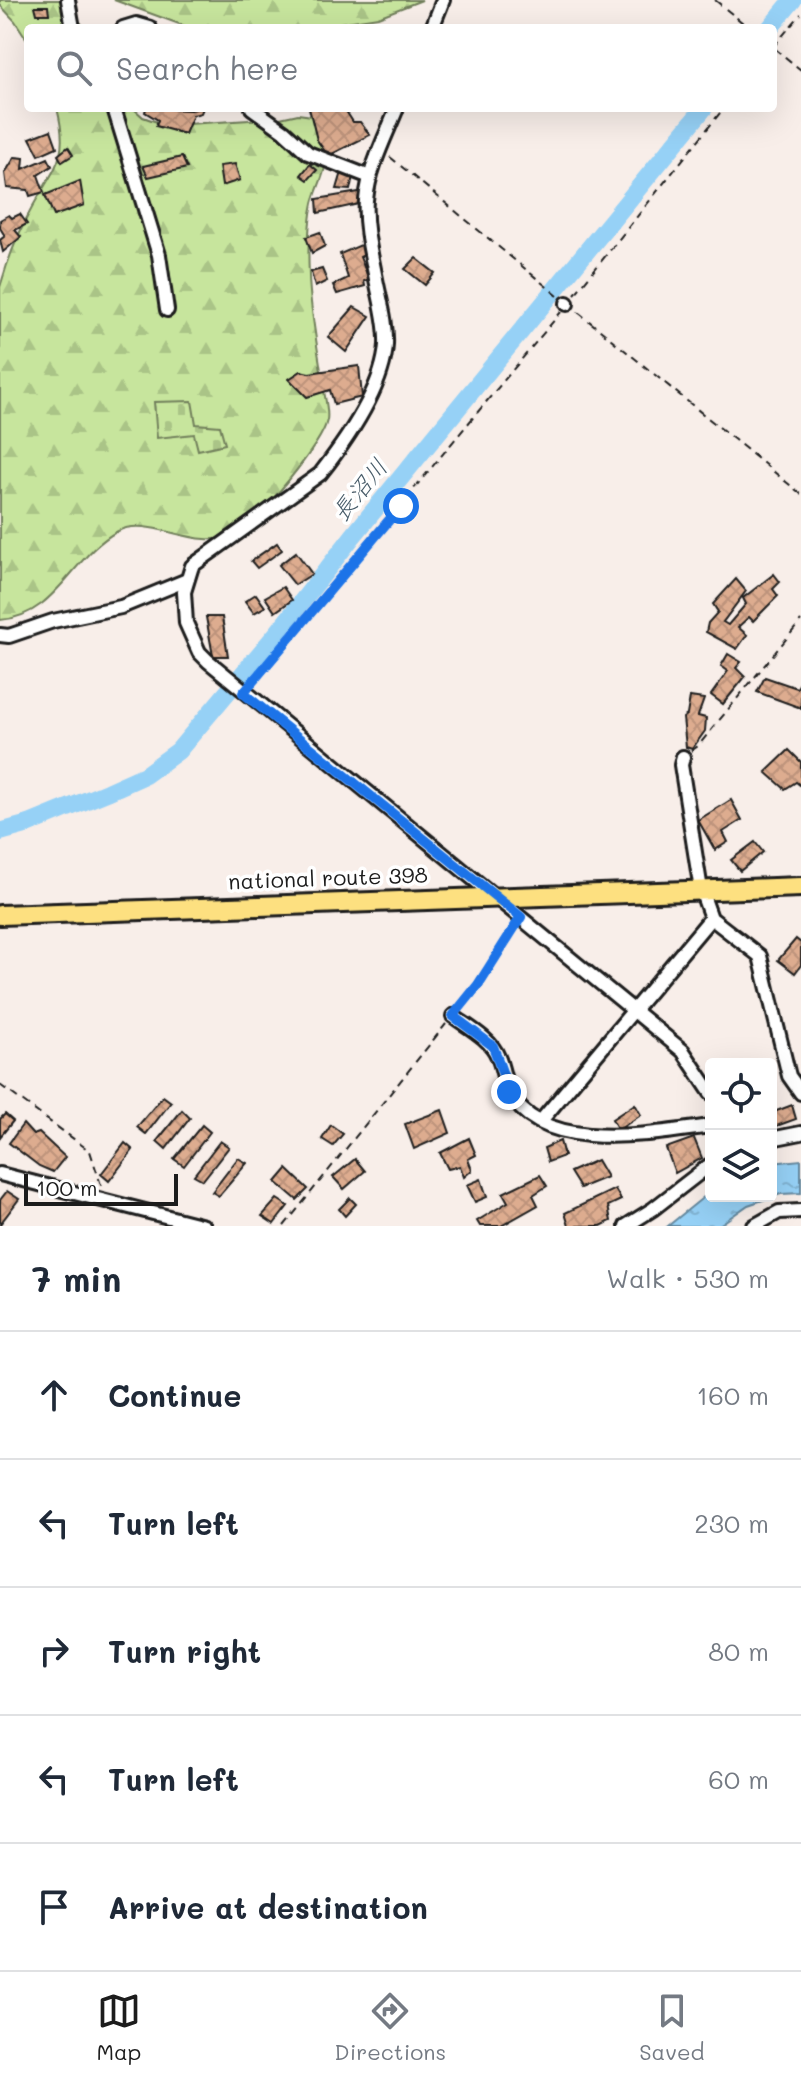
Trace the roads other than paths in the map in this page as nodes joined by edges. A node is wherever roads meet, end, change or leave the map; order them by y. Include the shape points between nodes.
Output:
1 (68, 0) edge
2 (443, 0) edge
3 (72, 24) edge
4 (434, 24) edge
5 (115, 112) edge
6 (258, 112) edge
7 (395, 112) edge
8 (370, 177) junction
9 (167, 310) dead end
10 (187, 580) junction
11 (0, 635) edge
12 (683, 757) road end
13 (801, 887) edge
14 (701, 890) junction
15 (495, 896) junction
16 (0, 915) edge
17 (711, 918) junction
18 (634, 1011) junction
19 (453, 1016) road end
20 (705, 1084) edge
21 (801, 1093) edge
22 (540, 1122) junction
23 (705, 1127) edge
24 (801, 1133) edge
25 (777, 1138) edge
26 (705, 1169) edge
27 (0, 1174) edge
28 (801, 1211) edge
29 (779, 1212) junction
30 (204, 1226) edge
31 (626, 1226) edge
32 (754, 1226) edge
33 (783, 1226) edge

1 - 3 street
2 - 4 street
5 - 9 street via 159,255
6 - 8 street via 308,153
7 - 8 street
8 - 10 street via 366,219 386,344 376,385 320,474 203,557
10 - 11 street via 121,607
10 - 15 street via 184,607 199,652
12 - 14 street
13 - 14 highway, national route 398
14 - 15 highway, national route 398
14 - 17 street
15 - 16 highway, national route 398
15 - 18 street
17 - 18 street
17 - 21 street via 760,956 789,1076
18 - 20 street via 683,1051
18 - 22 street
19 - 22 street via 493,1046 509,1092
22 - 23 street via 582,1134
24 - 25 street
26 - 31 street
27 - 30 street
28 - 29 street
29 - 32 street
29 - 33 street

